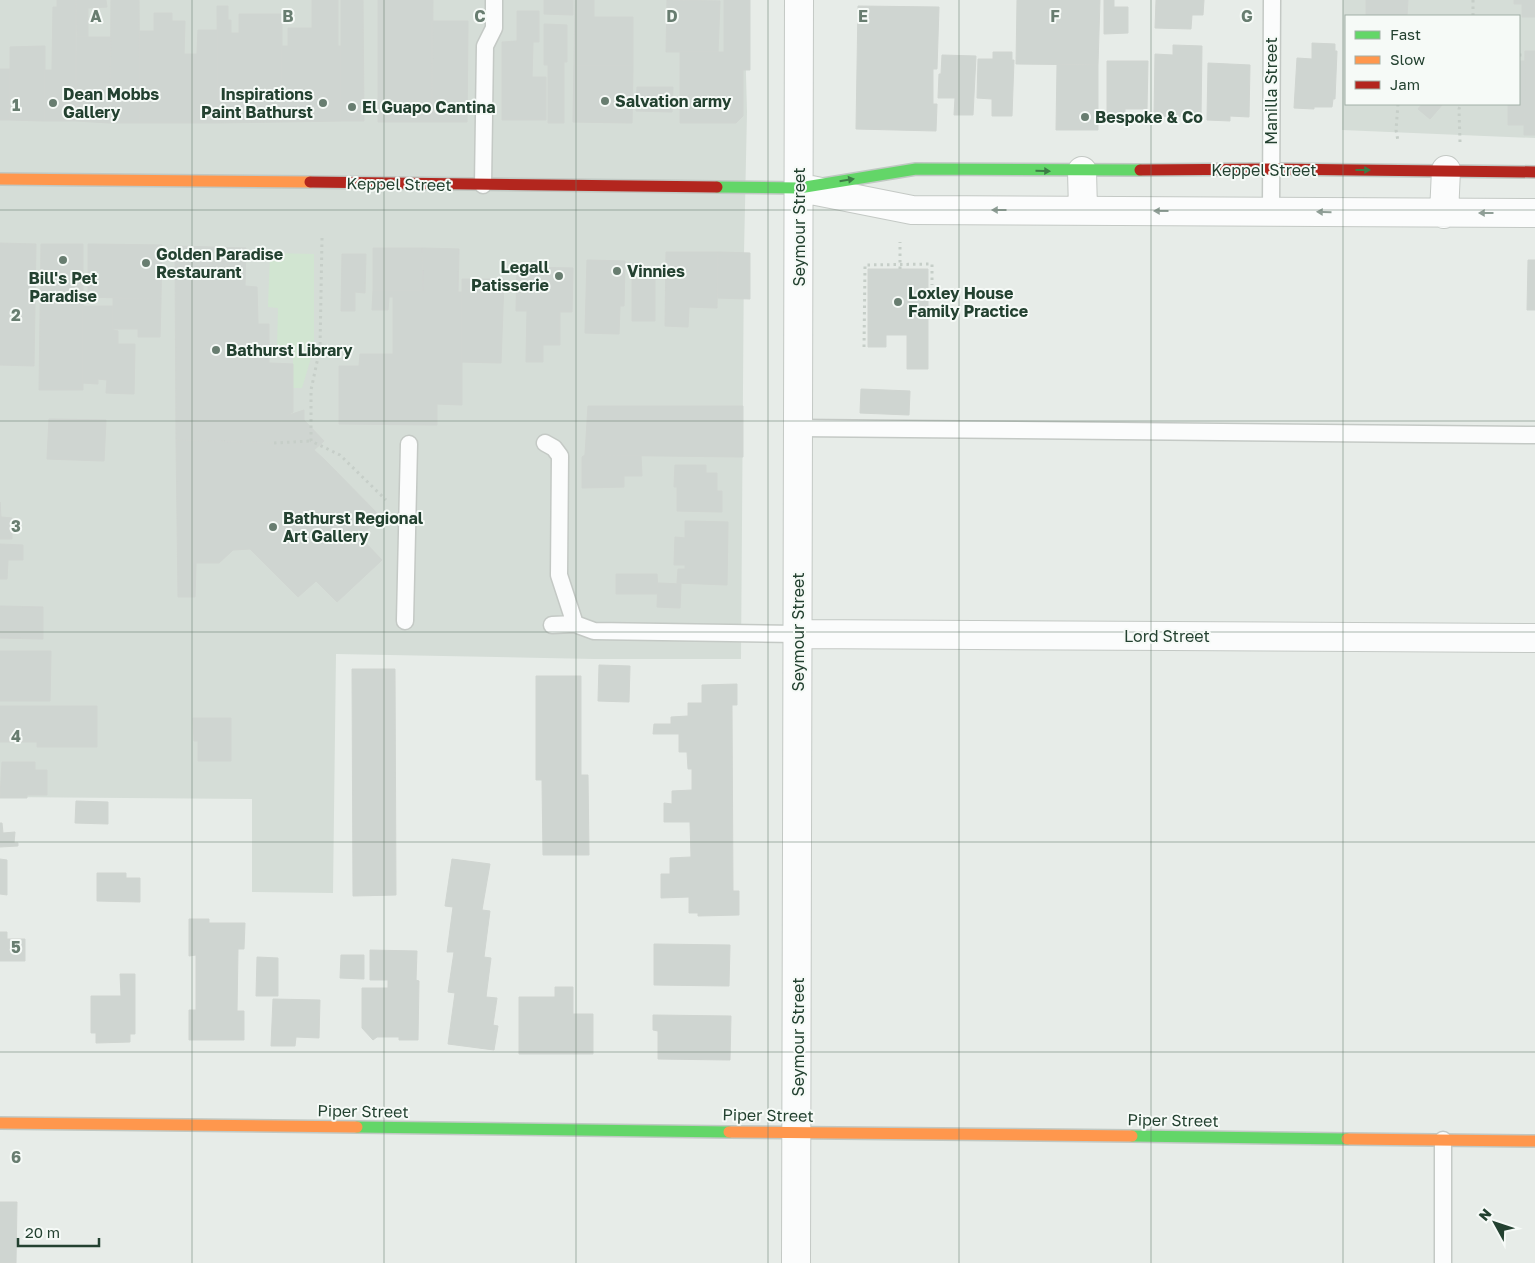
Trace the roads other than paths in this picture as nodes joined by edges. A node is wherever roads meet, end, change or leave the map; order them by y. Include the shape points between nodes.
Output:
1 (494, 0) edge
2 (799, 0) edge
3 (1272, 0) edge
4 (1272, 169) junction
5 (1446, 170) junction
6 (1082, 171) junction
7 (1535, 172) edge
8 (0, 179) edge
9 (483, 185) junction
10 (799, 188) junction
11 (1083, 210) junction
12 (1270, 211) junction
13 (1535, 213) edge
14 (1444, 214) junction
15 (799, 428) junction
16 (1535, 435) edge
17 (546, 442) dead end
18 (409, 444) dead end
19 (405, 621) dead end
20 (575, 624) junction
21 (552, 625) dead end
22 (798, 634) junction
23 (1535, 638) edge
24 (0, 1123) edge
25 (797, 1132) junction
26 (1443, 1140) junction
27 (1535, 1141) edge
28 (796, 1263) edge
29 (1443, 1263) edge

1 - 9 lane via 494,28 486,46
2 - 10 street, Seymour Street
3 - 4 lane, Manilla Street
4 -> 5 street, Keppel Street
4 - 6 street, Keppel Street
4 - 12 lane, Manilla Street
5 - 7 street, Keppel Street
5 - 14 street
10 -> 6 street, Keppel Street via 916,169
6 - 11 street
8 - 9 street, Keppel Street
9 - 10 street, Keppel Street
11 -> 10 street, Keppel Street via 912,210
10 - 15 street, Seymour Street
12 -> 11 street, Keppel Street
14 -> 12 street, Keppel Street
13 -> 14 street, Keppel Street
15 - 16 lane
15 - 22 street, Seymour Street
17 - 20 lane via 560,456 558,575
18 - 19 lane
20 - 21 lane
20 - 22 lane via 594,631
22 - 23 street, Lord Street
22 - 25 street, Seymour Street
24 - 25 street, Piper Street
25 - 26 street, Piper Street
25 - 28 street, Seymour Street
26 - 27 street, Piper Street
26 - 29 lane

